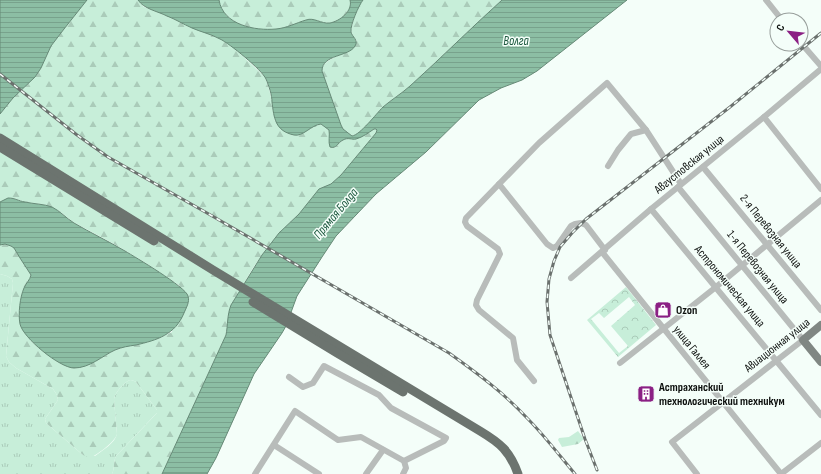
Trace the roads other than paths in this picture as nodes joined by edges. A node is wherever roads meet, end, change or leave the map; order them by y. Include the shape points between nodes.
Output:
1 (766, 0) edge
2 (776, 12) edge
3 (808, 52) edge
4 (821, 68) edge
5 (764, 117) junction
6 (646, 130) junction
7 (1, 142) edge
8 (608, 166) dead end
9 (703, 166) junction
10 (499, 184) junction
11 (679, 186) junction
12 (821, 189) edge
13 (821, 200) edge
14 (651, 209) junction
15 (767, 244) junction
16 (603, 251) junction
17 (742, 266) junction
18 (572, 278) dead end
19 (716, 287) junction
20 (821, 310) edge
21 (821, 325) edge
22 (663, 328) junction
23 (803, 340) junction
24 (339, 350) junction
25 (777, 360) junction
26 (821, 362) edge
27 (620, 363) dead end
28 (289, 377) dead end
29 (534, 380) dead end
30 (722, 402) junction
31 (821, 415) edge
32 (821, 444) edge
33 (274, 445) junction
34 (383, 450) junction
35 (404, 461) junction
36 (255, 474) edge
37 (319, 474) edge
38 (366, 474) edge
39 (403, 474) edge
40 (512, 474) edge
41 (518, 474) edge
42 (698, 474) edge
43 (781, 474) edge

1 - 2 street
3 - 4 street
4 - 5 street, Августовская улица
5 - 9 street, Августовская улица
5 - 12 street
6 - 8 street via 631,134
6 - 10 street, 1-я Перевозная улица via 607,83
6 - 11 street, 1-я Перевозная улица
7 - 24 highway
9 - 11 street, Августовская улица
9 - 15 street, 2-я Перевозная улица
10 - 16 street, улица Галлея via 547,244 553,248 571,226 581,223 586,225
10 - 29 street via 465,222 498,249 500,254 476,305 513,338 517,360
11 - 14 street, Августовская улица
11 - 17 street, 1-я Перевозная улица
13 - 15 street
14 - 16 street, Августовская улица
14 - 19 street, Астрономическая улица
15 - 17 street
15 - 20 street, 2-я Перевозная улица
16 - 18 street, Августовская улица
16 - 22 street, улица Галлея
17 - 19 street
17 - 23 street, 1-я Перевозная улица
19 - 22 street
19 - 25 street, Астрономическая улица
21 - 23 main road, Авиационная улица
22 - 27 street
22 - 30 street, улица Галлея
23 - 25 street, Авиационная улица
23 - 26 main road, 1-я Перевозная улица
24 - 40 highway via 491,444 501,454
24 - 41 highway via 480,430 506,450
25 - 30 street, Авиационная улица
25 - 31 street, Астрономическая улица
28 - 35 street via 303,387 313,383 324,366 379,394 391,408 446,438
30 - 42 street, Авиационная улица via 672,442
30 - 43 street, улица Галлея
32 - 43 street
33 - 34 street via 295,411 338,440 361,437
33 - 36 street
33 - 37 street
34 - 35 street
34 - 38 street
35 - 39 street via 406,468

